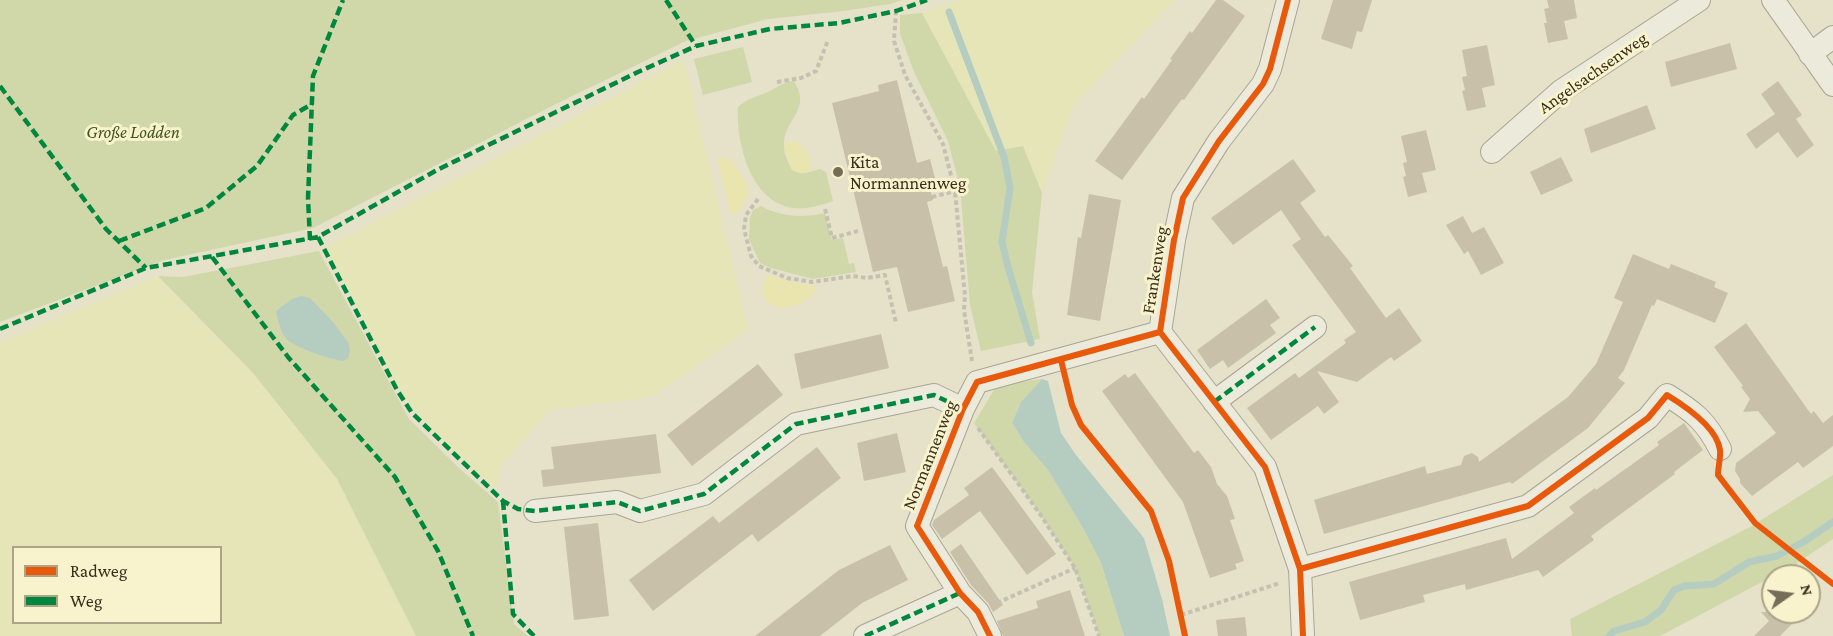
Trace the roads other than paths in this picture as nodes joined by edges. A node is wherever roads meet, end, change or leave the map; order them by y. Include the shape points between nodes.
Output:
1 (1288, 0) edge
2 (1699, 0) edge
3 (1773, 0) edge
4 (1833, 37) edge
5 (1810, 54) junction
6 (1833, 85) edge
7 (1492, 152) dead end
8 (1315, 327) dead end
9 (1160, 332) junction
10 (1214, 402) junction
11 (963, 409) junction
12 (1720, 449) dead end
13 (535, 511) dead end
14 (1300, 569) junction
15 (960, 592) junction
16 (865, 636) edge
17 (990, 636) edge
18 (1303, 636) edge

1 - 9 street, Frankenweg via 1263,84 1183,198
2 - 7 street, Angelsachsenweg via 1561,91
3 - 5 street
4 - 5 street
5 - 6 street
8 - 10 street
9 - 10 street, Frankenweg
9 - 11 street, Normannenweg via 976,382
10 - 14 street, Frankenweg via 1265,466
11 - 13 street, Normannenweg via 934,395 796,424 704,494 640,511 618,502
11 - 15 street, Normannenweg via 917,526
12 - 14 street via 1693,411 1667,395 1648,418 1528,506
14 - 18 street, Frankenweg
15 - 16 street
15 - 17 street, Normannenweg via 978,612

